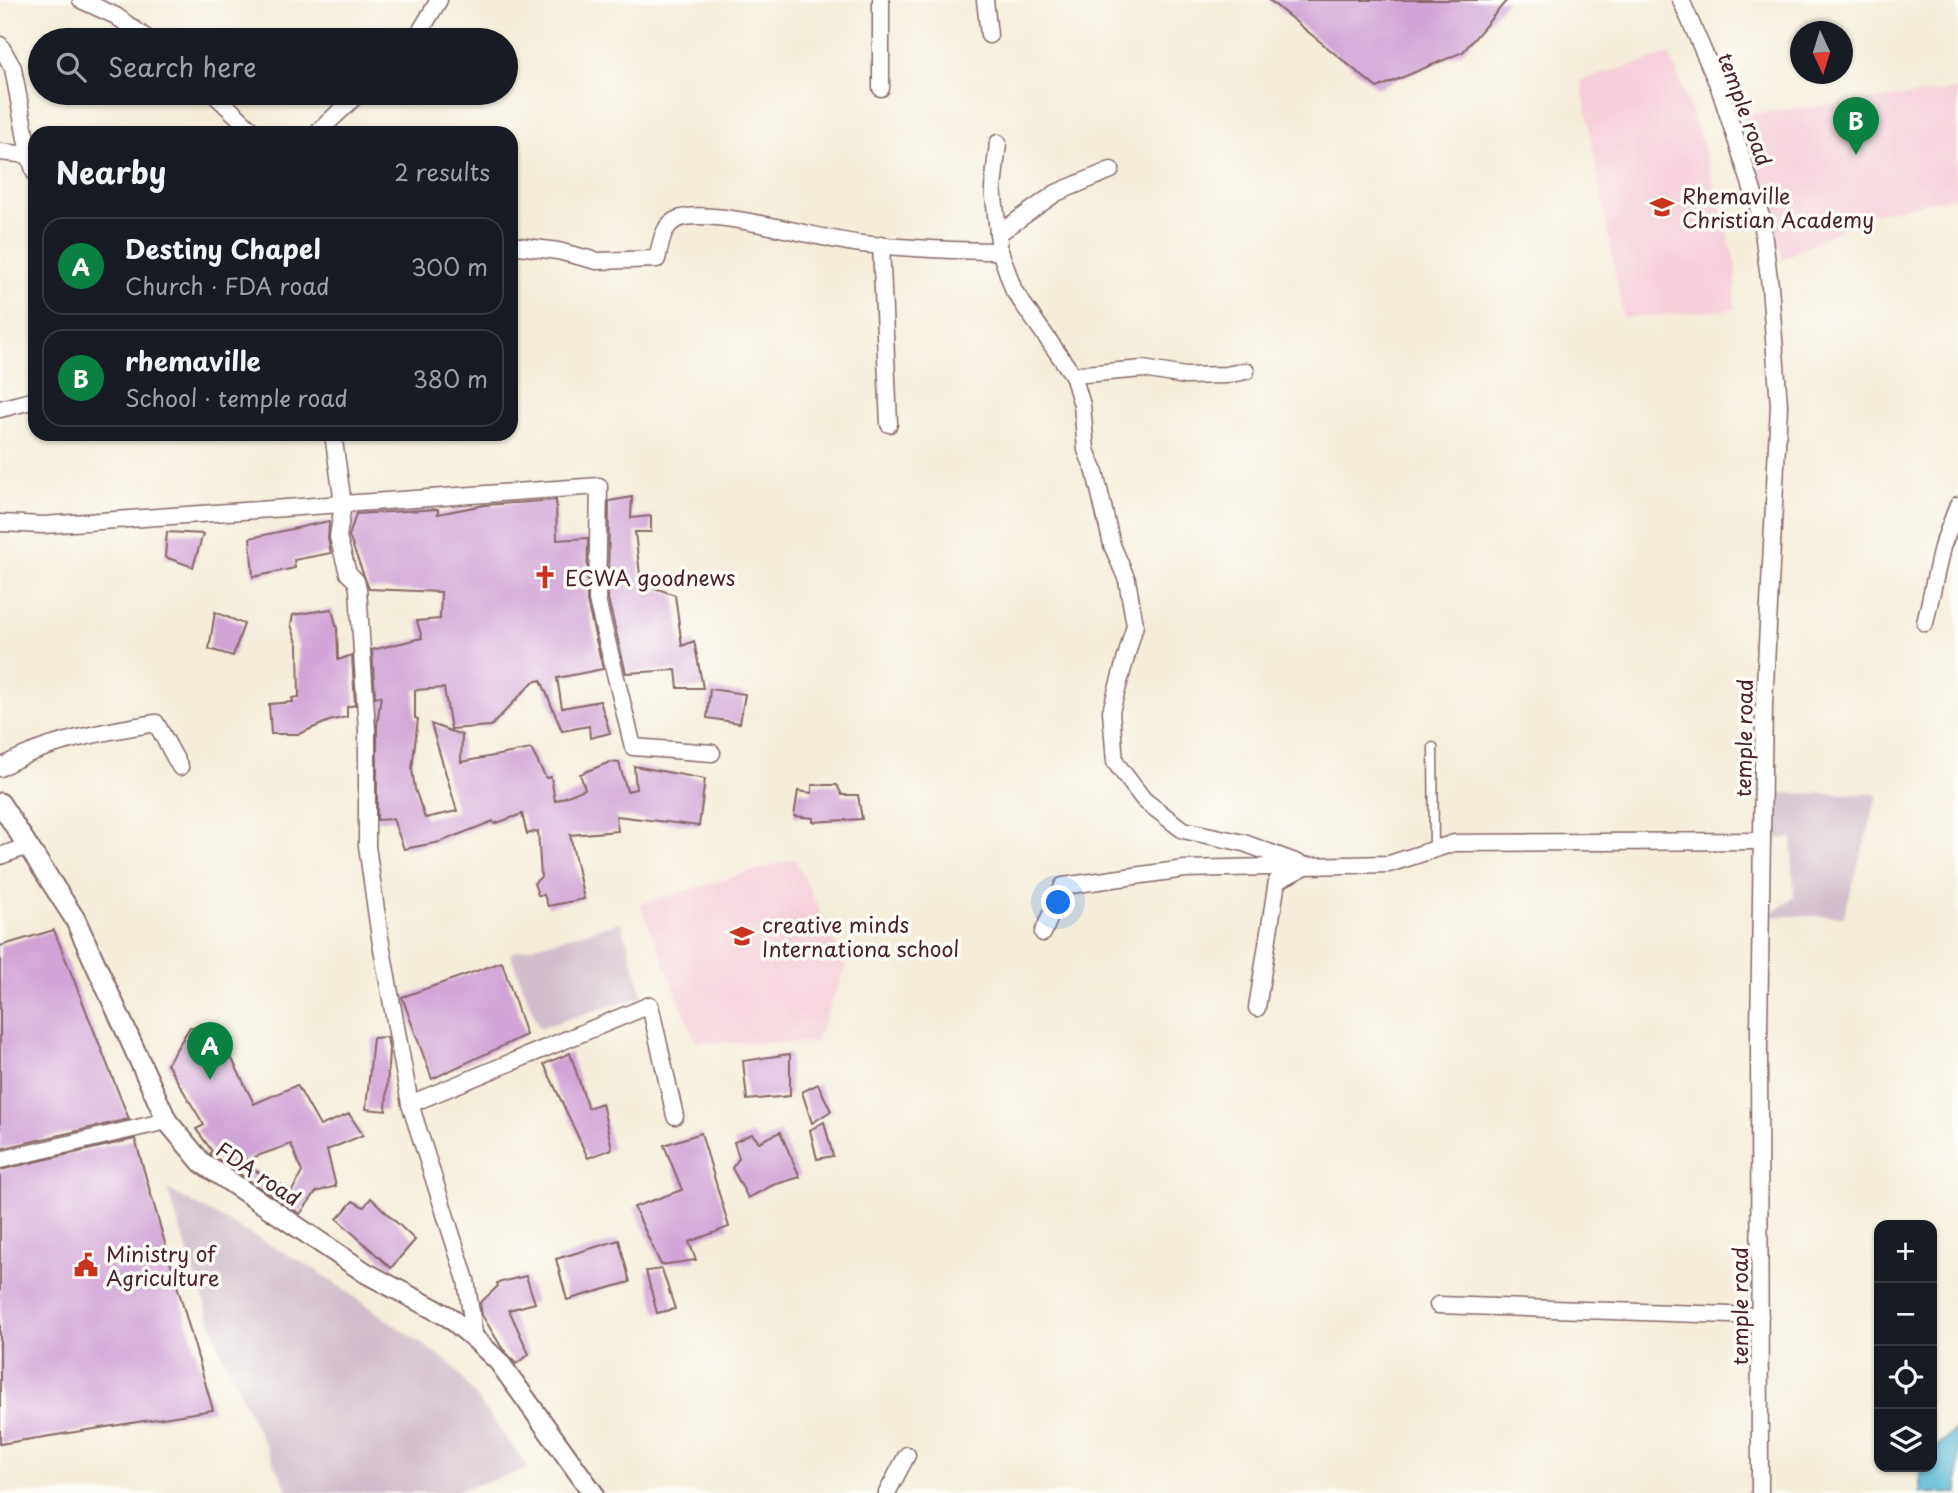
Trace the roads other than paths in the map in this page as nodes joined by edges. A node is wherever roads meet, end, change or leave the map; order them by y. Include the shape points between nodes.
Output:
1 (439, 0) edge
2 (881, 0) edge
3 (985, 0) edge
4 (1681, 0) edge
5 (85, 1) edge
6 (132, 28) edge
7 (422, 28) edge
8 (989, 35) dead end
9 (0, 45) edge
10 (881, 88) dead end
11 (226, 105) edge
12 (346, 105) edge
13 (248, 126) edge
14 (324, 126) edge
15 (998, 143) dead end
16 (28, 150) edge
17 (0, 152) edge
18 (28, 155) edge
19 (1111, 170) dead end
20 (999, 242) junction
21 (881, 245) junction
22 (518, 246) edge
23 (1246, 371) dead end
24 (1073, 375) junction
25 (28, 402) edge
26 (0, 409) edge
27 (889, 424) dead end
28 (334, 441) edge
29 (343, 504) junction
30 (1958, 505) edge
31 (0, 523) edge
32 (1925, 623) dead end
33 (1433, 747) dead end
34 (712, 753) dead end
35 (180, 767) dead end
36 (0, 768) edge
37 (0, 803) edge
38 (1762, 841) junction
39 (28, 846) junction
40 (1434, 850) junction
41 (0, 856) edge
42 (1306, 866) junction
43 (1042, 933) dead end
44 (1257, 1008) dead end
45 (410, 1104) junction
46 (674, 1116) dead end
47 (166, 1121) junction
48 (0, 1160) edge
49 (1438, 1305) dead end
50 (1760, 1316) junction
51 (475, 1339) junction
52 (907, 1455) dead end
53 (593, 1493) edge
54 (887, 1493) edge
55 (1760, 1493) edge

1 - 7 street
2 - 10 street
3 - 8 street
4 - 38 street, temple road via 1719,88 1761,216 1770,286 1779,405
5 - 6 street
9 - 16 street via 13,68
11 - 13 street
12 - 14 street
15 - 20 street via 993,188
17 - 18 street
19 - 20 street via 1056,193
20 - 21 street
20 - 24 street via 1014,291
21 - 22 street via 690,215 675,219 664,230 657,259 597,261
21 - 27 street
23 - 24 street via 1185,376 1143,369
24 - 42 street via 1082,405 1086,450 1112,545 1127,580 1135,625 1111,711 1115,762 1144,800 1182,830 1244,843
25 - 26 street
28 - 29 street
29 - 31 street via 44,525
29 - 34 street via 598,486 597,600 633,747
29 - 45 street via 338,537 348,573 358,589 368,730 366,846
30 - 32 street via 1942,547
33 - 40 lane
35 - 36 street via 156,723 92,734
37 - 39 street, FDA road
38 - 40 street via 1454,843
38 - 50 street, temple road
39 - 41 street
39 - 47 street, FDA road via 75,919
40 - 42 street via 1390,864
42 - 43 street via 1185,869 1063,886
42 - 44 street via 1277,881
45 - 46 street via 650,1004
45 - 51 street via 466,1280
47 - 48 street
47 - 51 street, FDA road via 202,1163 366,1273 449,1317
49 - 50 street
50 - 55 street, temple road
51 - 53 street, FDA road via 499,1362
52 - 54 street

